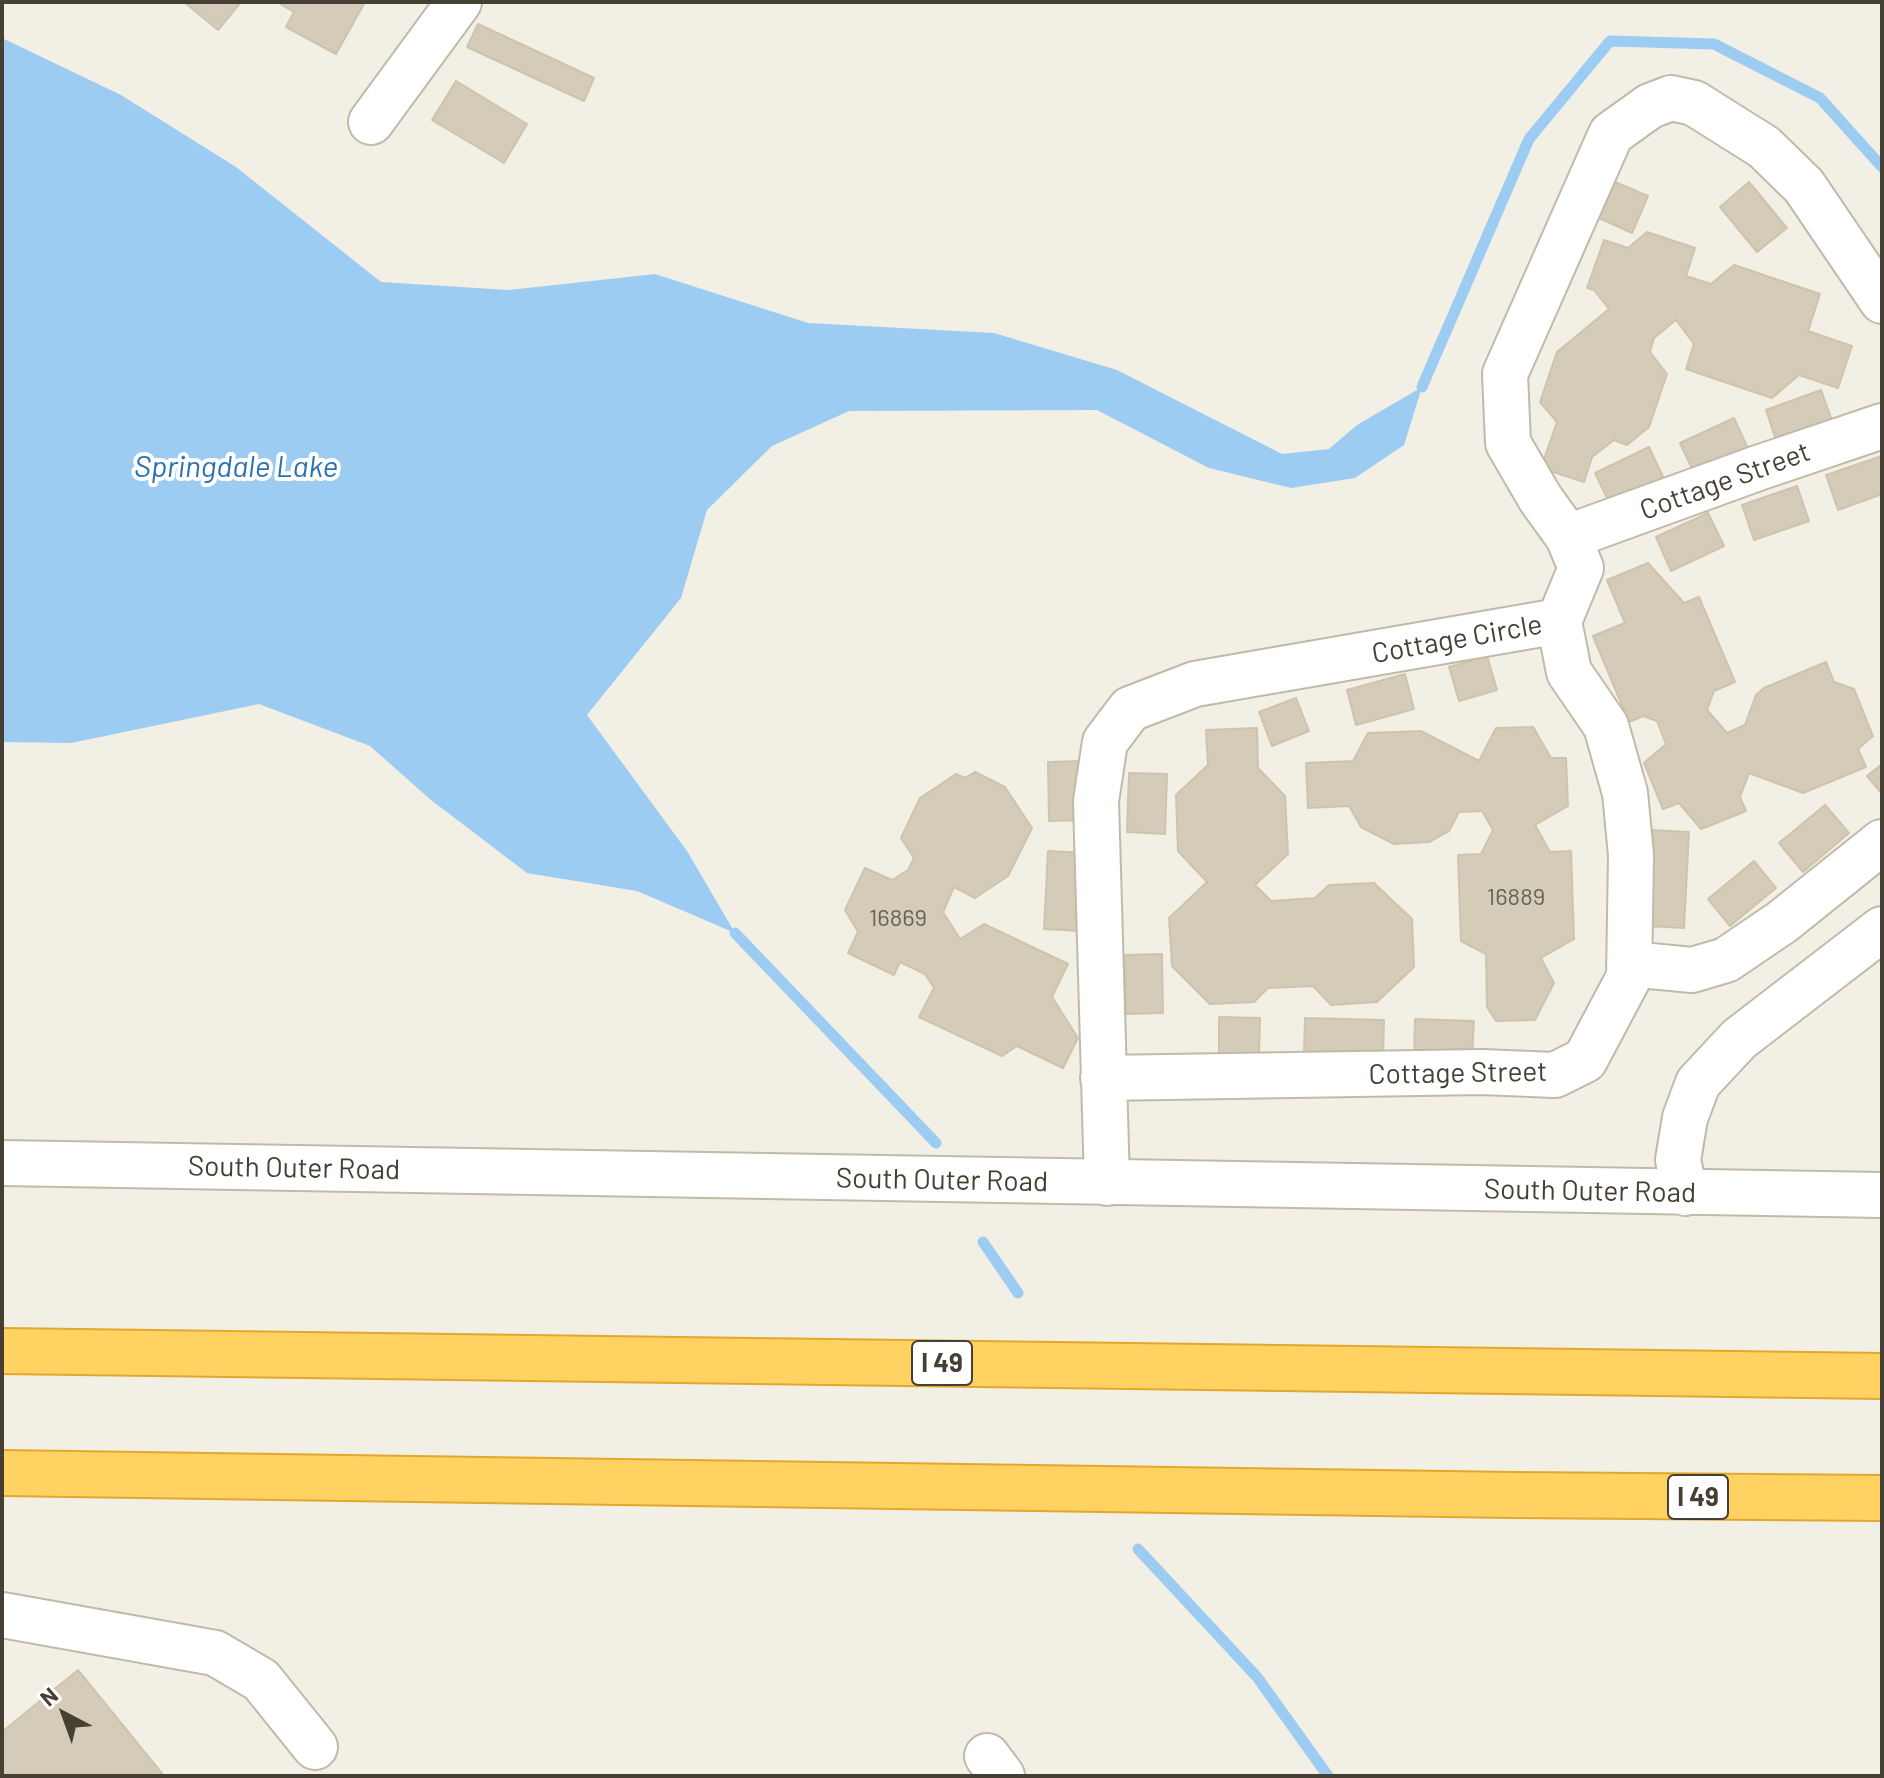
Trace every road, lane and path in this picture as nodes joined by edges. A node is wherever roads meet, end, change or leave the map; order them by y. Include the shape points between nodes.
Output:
1 (459, 2) edge
2 (371, 122) dead end
3 (1882, 301) edge
4 (1882, 426) edge
5 (1568, 537) junction
6 (1559, 621) junction
7 (1882, 842) edge
8 (1882, 929) edge
9 (1630, 964) junction
10 (1103, 1078) junction
11 (2, 1163) edge
12 (1107, 1183) junction
13 (1685, 1193) junction
14 (1882, 1195) edge
15 (2, 1351) edge
16 (1882, 1376) edge
17 (2, 1473) edge
18 (1514, 1495) junction
19 (1882, 1498) edge
20 (1882, 1512) edge
21 (2, 1615) edge
22 (315, 1747) dead end

1 - 2 street
3 - 5 street, Cottage Circle via 1804,186 1764,147 1694,103 1671,98 1611,134 1505,374 1508,443
4 - 5 street, Cottage Street
5 - 6 street, Cottage Circle via 1581,568
6 - 9 street, Cottage Street via 1569,672 1606,726 1625,793 1631,855
6 - 10 street, Cottage Circle via 1195,684 1130,709 1105,742 1096,801
7 - 9 street via 1726,960 1692,970
8 - 13 street via 1739,1039 1698,1083 1678,1160
9 - 10 street, Cottage Street via 1629,977 1585,1060 1555,1075
10 - 12 street, Cottage Circle
11 - 12 street, South Outer Road
12 - 13 street, South Outer Road
13 - 14 street, South Outer Road
15 - 16 highway, I 49
17 - 18 highway, I 49
18 - 19 highway, I 49
18 - 20 highway
21 - 22 street via 215,1653 261,1680

